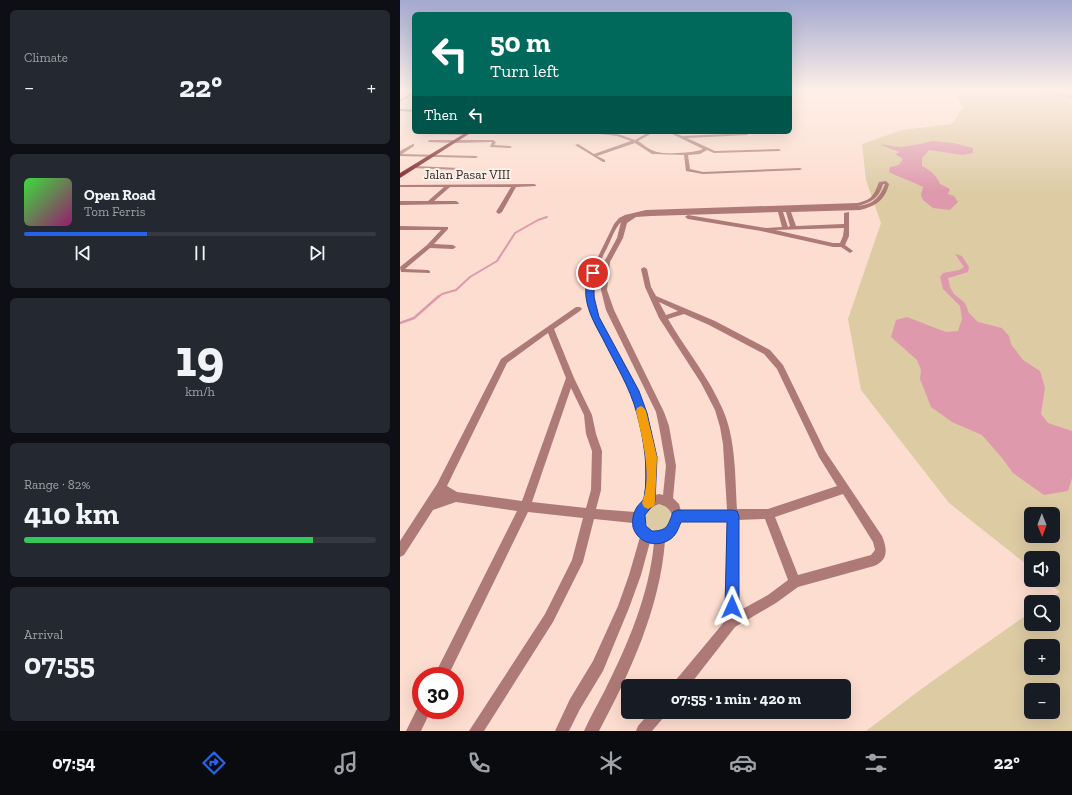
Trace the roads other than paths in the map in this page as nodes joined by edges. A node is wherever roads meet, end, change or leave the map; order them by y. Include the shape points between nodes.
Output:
1 (466, 134) edge
2 (607, 134) edge
3 (648, 134) edge
4 (674, 134) edge
5 (747, 134) dead end
6 (680, 137) junction
7 (429, 141) dead end
8 (456, 141) junction
9 (635, 141) junction
10 (413, 144) dead end
11 (577, 145) dead end
12 (510, 147) dead end
13 (706, 149) junction
14 (779, 150) dead end
15 (400, 154) edge
16 (686, 154) junction
17 (595, 155) junction
18 (431, 156) junction
19 (476, 157) dead end
20 (603, 161) dead end
21 (414, 167) junction
22 (460, 169) dead end
23 (800, 169) dead end
24 (400, 176) edge
25 (514, 185) junction
26 (534, 185) dead end
27 (400, 186) edge
28 (448, 186) junction
29 (400, 203) edge
30 (429, 203) junction
31 (456, 203) dead end
32 (780, 209) junction
33 (787, 209) junction
34 (724, 211) junction
35 (499, 212) dead end
36 (847, 213) dead end
37 (655, 218) dead end
38 (846, 226) junction
39 (785, 227) junction
40 (793, 227) junction
41 (400, 228) edge
42 (760, 229) junction
43 (611, 238) junction
44 (620, 238) junction
45 (842, 245) junction
46 (429, 246) junction
47 (452, 246) dead end
48 (850, 251) dead end
49 (400, 263) edge
50 (408, 263) junction
51 (644, 269) dead end
52 (428, 272) dead end
53 (653, 297) junction
54 (578, 309) dead end
55 (685, 311) junction
56 (663, 318) junction
57 (550, 328) junction
58 (570, 378) junction
59 (441, 488) junction
60 (844, 489) junction
61 (456, 497) junction
62 (668, 500) junction
63 (650, 502) junction
64 (429, 506) junction
65 (525, 507) junction
66 (590, 512) junction
67 (768, 514) junction
68 (677, 516) junction
69 (733, 516) junction
70 (638, 518) junction
71 (646, 535) junction
72 (660, 537) junction
73 (400, 551) edge
74 (795, 582) junction
75 (731, 623) junction
76 (445, 667) edge
77 (686, 679) edge
78 (419, 719) edge
79 (653, 719) edge
80 (413, 731) edge
81 (476, 731) edge
82 (562, 731) edge
83 (591, 731) edge
84 (643, 731) edge

1 - 8 main road
2 - 9 street
3 - 9 street
4 - 6 street
5 - 6 street
6 - 13 street
7 - 8 street
8 - 12 street via 493,141 491,146
8 - 18 main road
9 - 16 street via 654,154
9 - 17 street
10 - 15 street
11 - 17 street
13 - 14 street via 718,152
13 - 16 street
15 - 18 street
16 - 23 street via 688,170 694,172
17 - 20 street
18 - 19 street
18 - 21 main road
21 - 22 street
21 - 24 main road
25 - 26 street, Jalan Pasar VIII
25 - 28 street, Jalan Pasar VIII
25 - 35 street
27 - 28 street, Jalan Pasar VIII
28 - 30 street
29 - 30 street
30 - 31 street
32 - 33 street
32 - 34 street
32 - 39 street
33 - 33 street via 862,204 876,196 882,182 887,183 882,197 866,206
33 - 40 street
34 - 43 street via 653,211 634,214 619,221
34 - 44 street via 635,216 624,222
36 - 38 street
37 - 42 street via 694,217
38 - 40 street
38 - 45 street via 846,236
39 - 40 street
39 - 42 street
41 - 46 street via 446,228
42 - 45 street
43 - 44 street
43 - 63 street via 600,255 593,273 590,297 599,325 634,391 642,413 651,457
44 - 62 street via 607,262 604,290 610,310 662,419 671,466
45 - 48 street
46 - 47 street
46 - 50 street
49 - 50 street
50 - 52 street via 402,270
51 - 53 street
53 - 55 street
53 - 56 street
54 - 57 street
55 - 56 street
55 - 60 street via 768,352 774,358 822,454
56 - 69 street via 709,390 719,412 729,453
57 - 58 street
57 - 59 street via 504,361
58 - 65 street
58 - 66 street via 588,415 597,451 596,490
59 - 61 street
59 - 64 street
60 - 67 street
60 - 74 street via 878,540 881,552 874,560
61 - 64 street
61 - 65 street
62 - 63 street via 659,498
62 - 68 street via 673,504
63 - 70 street via 644,506
64 - 73 street
65 - 66 street
65 - 76 street
66 - 70 street
66 - 81 street via 577,562 549,618
67 - 69 street
67 - 74 street
68 - 69 street
68 - 72 street via 672,529
69 - 75 street
70 - 71 street via 640,528
71 - 72 street
71 - 82 street via 623,608 598,666
72 - 83 street via 655,576 641,620
74 - 75 street
75 - 77 street
78 - 80 street
79 - 84 street

